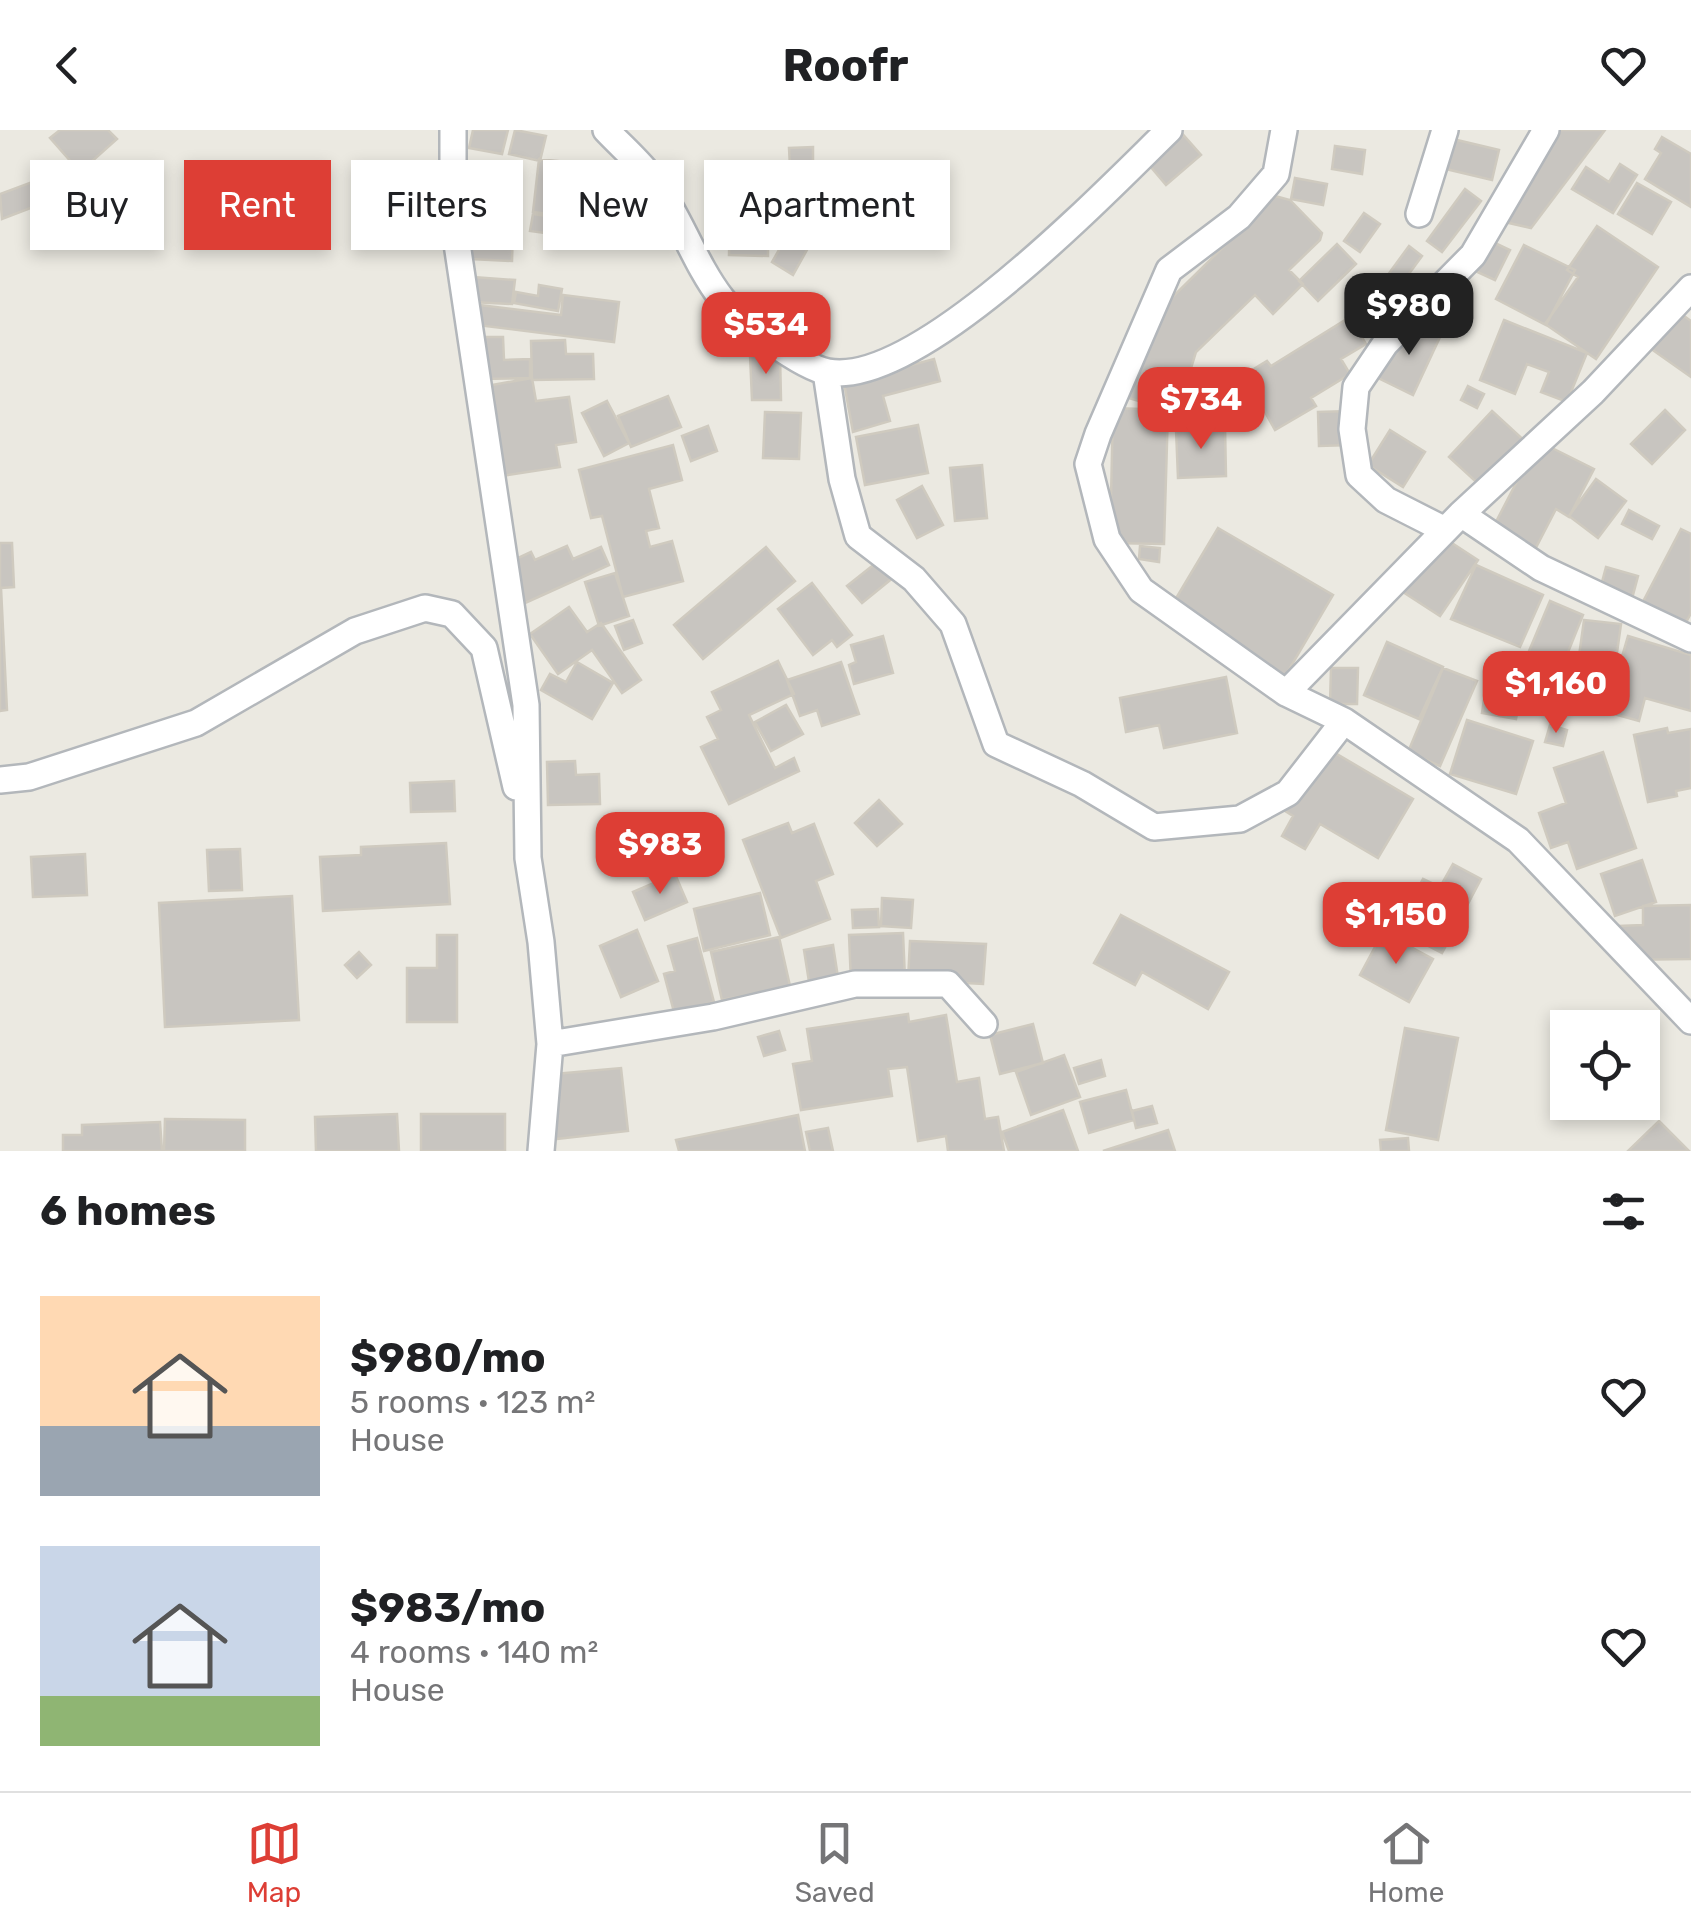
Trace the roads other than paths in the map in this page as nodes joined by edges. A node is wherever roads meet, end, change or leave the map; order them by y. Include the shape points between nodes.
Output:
1 (453, 130) edge
2 (606, 130) edge
3 (1169, 130) edge
4 (1284, 130) edge
5 (1445, 130) edge
6 (1546, 130) edge
7 (1420, 214) dead end
8 (1691, 288) edge
9 (826, 372) junction
10 (1453, 522) junction
11 (1691, 639) edge
12 (1286, 693) junction
13 (1344, 722) junction
14 (0, 780) edge
15 (528, 831) junction
16 (1691, 1021) edge
17 (984, 1024) dead end
18 (550, 1044) junction
19 (542, 1151) edge

1 - 15 street via 454,216 526,705
2 - 9 street via 653,179 722,300 777,347
3 - 9 street via 950,327 887,363
4 - 12 street via 1276,174 1239,216 1169,270 1088,464 1106,539 1141,590
5 - 7 street
6 - 10 street via 1473,255 1385,344 1356,387 1352,428 1359,475 1386,500
8 - 10 street via 1593,392
9 - 13 street via 858,536 914,580 953,624 996,744 1082,784 1154,828 1240,819 1288,793
10 - 11 street
10 - 12 street
12 - 13 street
13 - 16 street via 1518,840
14 - 15 street via 29,777 196,723 355,630 425,608 452,614 484,648
15 - 18 street
17 - 18 street via 948,984 855,984 713,1018
18 - 19 street

